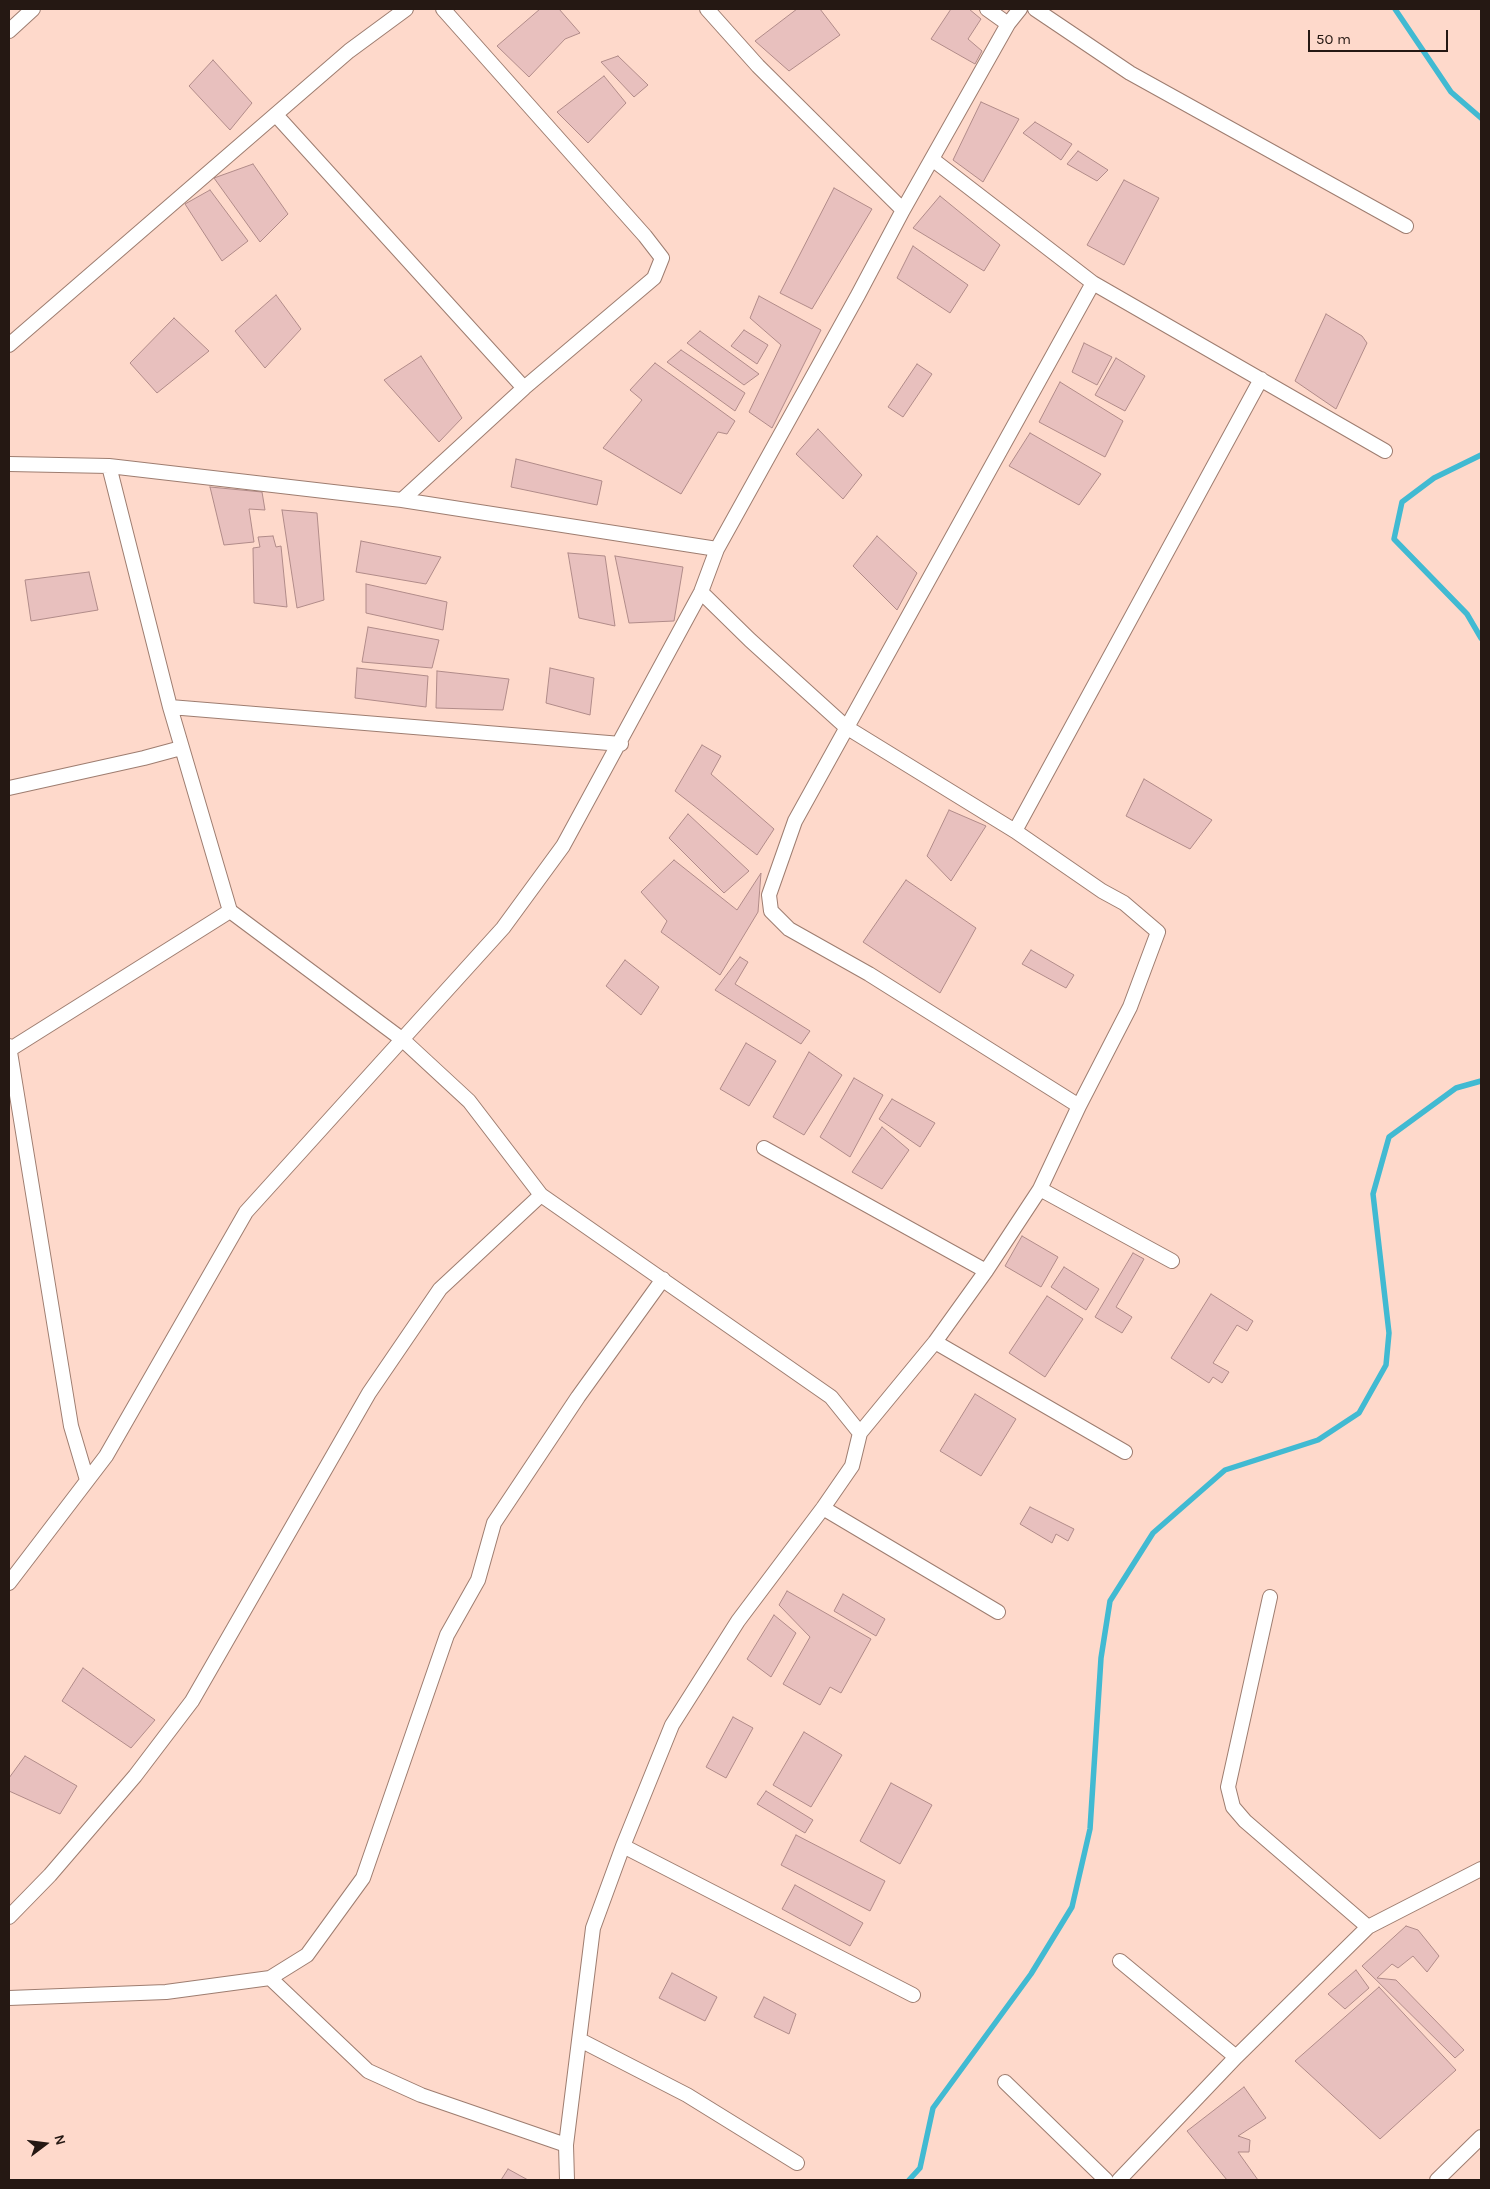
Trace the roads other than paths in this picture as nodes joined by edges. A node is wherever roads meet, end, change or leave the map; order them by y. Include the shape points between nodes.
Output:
1 (33, 9) edge
2 (406, 9) edge
3 (443, 9) edge
4 (707, 9) edge
5 (987, 9) edge
6 (1020, 9) edge
7 (1035, 9) edge
8 (1008, 24) junction
9 (9, 31) edge
10 (276, 115) junction
11 (932, 159) junction
12 (903, 210) junction
13 (1406, 226) dead end
14 (1093, 283) junction
15 (9, 345) edge
16 (1261, 379) junction
17 (524, 388) junction
18 (1385, 451) dead end
19 (9, 464) edge
20 (110, 466) junction
21 (402, 500) junction
22 (717, 549) junction
23 (701, 592) junction
24 (170, 707) junction
25 (846, 727) junction
26 (621, 744) junction
27 (181, 748) junction
28 (9, 788) edge
29 (1015, 832) junction
30 (230, 911) junction
31 (403, 1040) junction
32 (9, 1046) edge
33 (9, 1050) edge
34 (11, 1080) edge
35 (1079, 1106) junction
36 (764, 1148) dead end
37 (1040, 1190) junction
38 (541, 1194) junction
39 (1172, 1261) dead end
40 (986, 1271) junction
41 (663, 1279) junction
42 (936, 1342) junction
43 (860, 1433) junction
44 (1125, 1452) dead end
45 (87, 1480) junction
46 (823, 1508) junction
47 (9, 1583) edge
48 (1270, 1597) dead end
49 (998, 1612) dead end
50 (623, 1846) junction
51 (1481, 1869) edge
52 (9, 1917) edge
53 (1368, 1927) junction
54 (1120, 1961) dead end
55 (270, 1978) junction
56 (913, 1995) dead end
57 (9, 1998) edge
58 (580, 2040) junction
59 (1236, 2057) junction
60 (1005, 2082) dead end
61 (1481, 2137) edge
62 (566, 2145) junction
63 (797, 2163) dead end
64 (567, 2180) edge
65 (1106, 2180) edge
66 (1119, 2180) edge
67 (1438, 2180) edge

1 - 9 street
2 - 10 street via 349,51
3 - 17 street via 662,258 654,278
4 - 12 street via 758,66
5 - 8 street
6 - 8 street
7 - 13 street via 1130,73
8 - 11 street
10 - 15 street
10 - 17 street
11 - 12 street
11 - 14 street
12 - 22 street
14 - 16 street
14 - 25 street
16 - 18 street
16 - 29 street
17 - 21 street
19 - 20 street
20 - 21 street
20 - 24 street
21 - 22 street
22 - 23 street
23 - 25 street
23 - 26 street
24 - 26 street
24 - 27 street
25 - 29 street
25 - 35 street via 795,821 769,895 771,912 789,929 869,974
26 - 31 street via 563,846 520,906
27 - 28 street
27 - 30 street
29 - 35 street via 1124,903 1158,932 1130,1006
30 - 31 street
30 - 33 street
31 - 38 street via 469,1101
31 - 45 street via 246,1212 106,1456
32 - 33 street
33 - 34 street
34 - 45 street via 72,1426
35 - 37 street
36 - 40 street
37 - 39 street
37 - 40 street
38 - 41 street
38 - 52 street via 440,1288 369,1393 192,1701 70,1852
40 - 42 street
41 - 43 street via 831,1397
41 - 55 street via 578,1397 494,1523 478,1580 447,1635 363,1878 307,1955
42 - 43 street
42 - 44 street
43 - 46 street via 852,1466
45 - 47 street
46 - 49 street
46 - 50 street via 738,1620 672,1725
48 - 53 street via 1228,1786 1233,1807
50 - 56 street
50 - 58 street via 593,1928
51 - 53 street
53 - 59 street
54 - 59 street
55 - 57 street via 166,1992
55 - 62 street via 368,2071 421,2095
58 - 62 street
58 - 63 street via 687,2095
59 - 66 street
60 - 65 street
61 - 67 street
62 - 64 street

